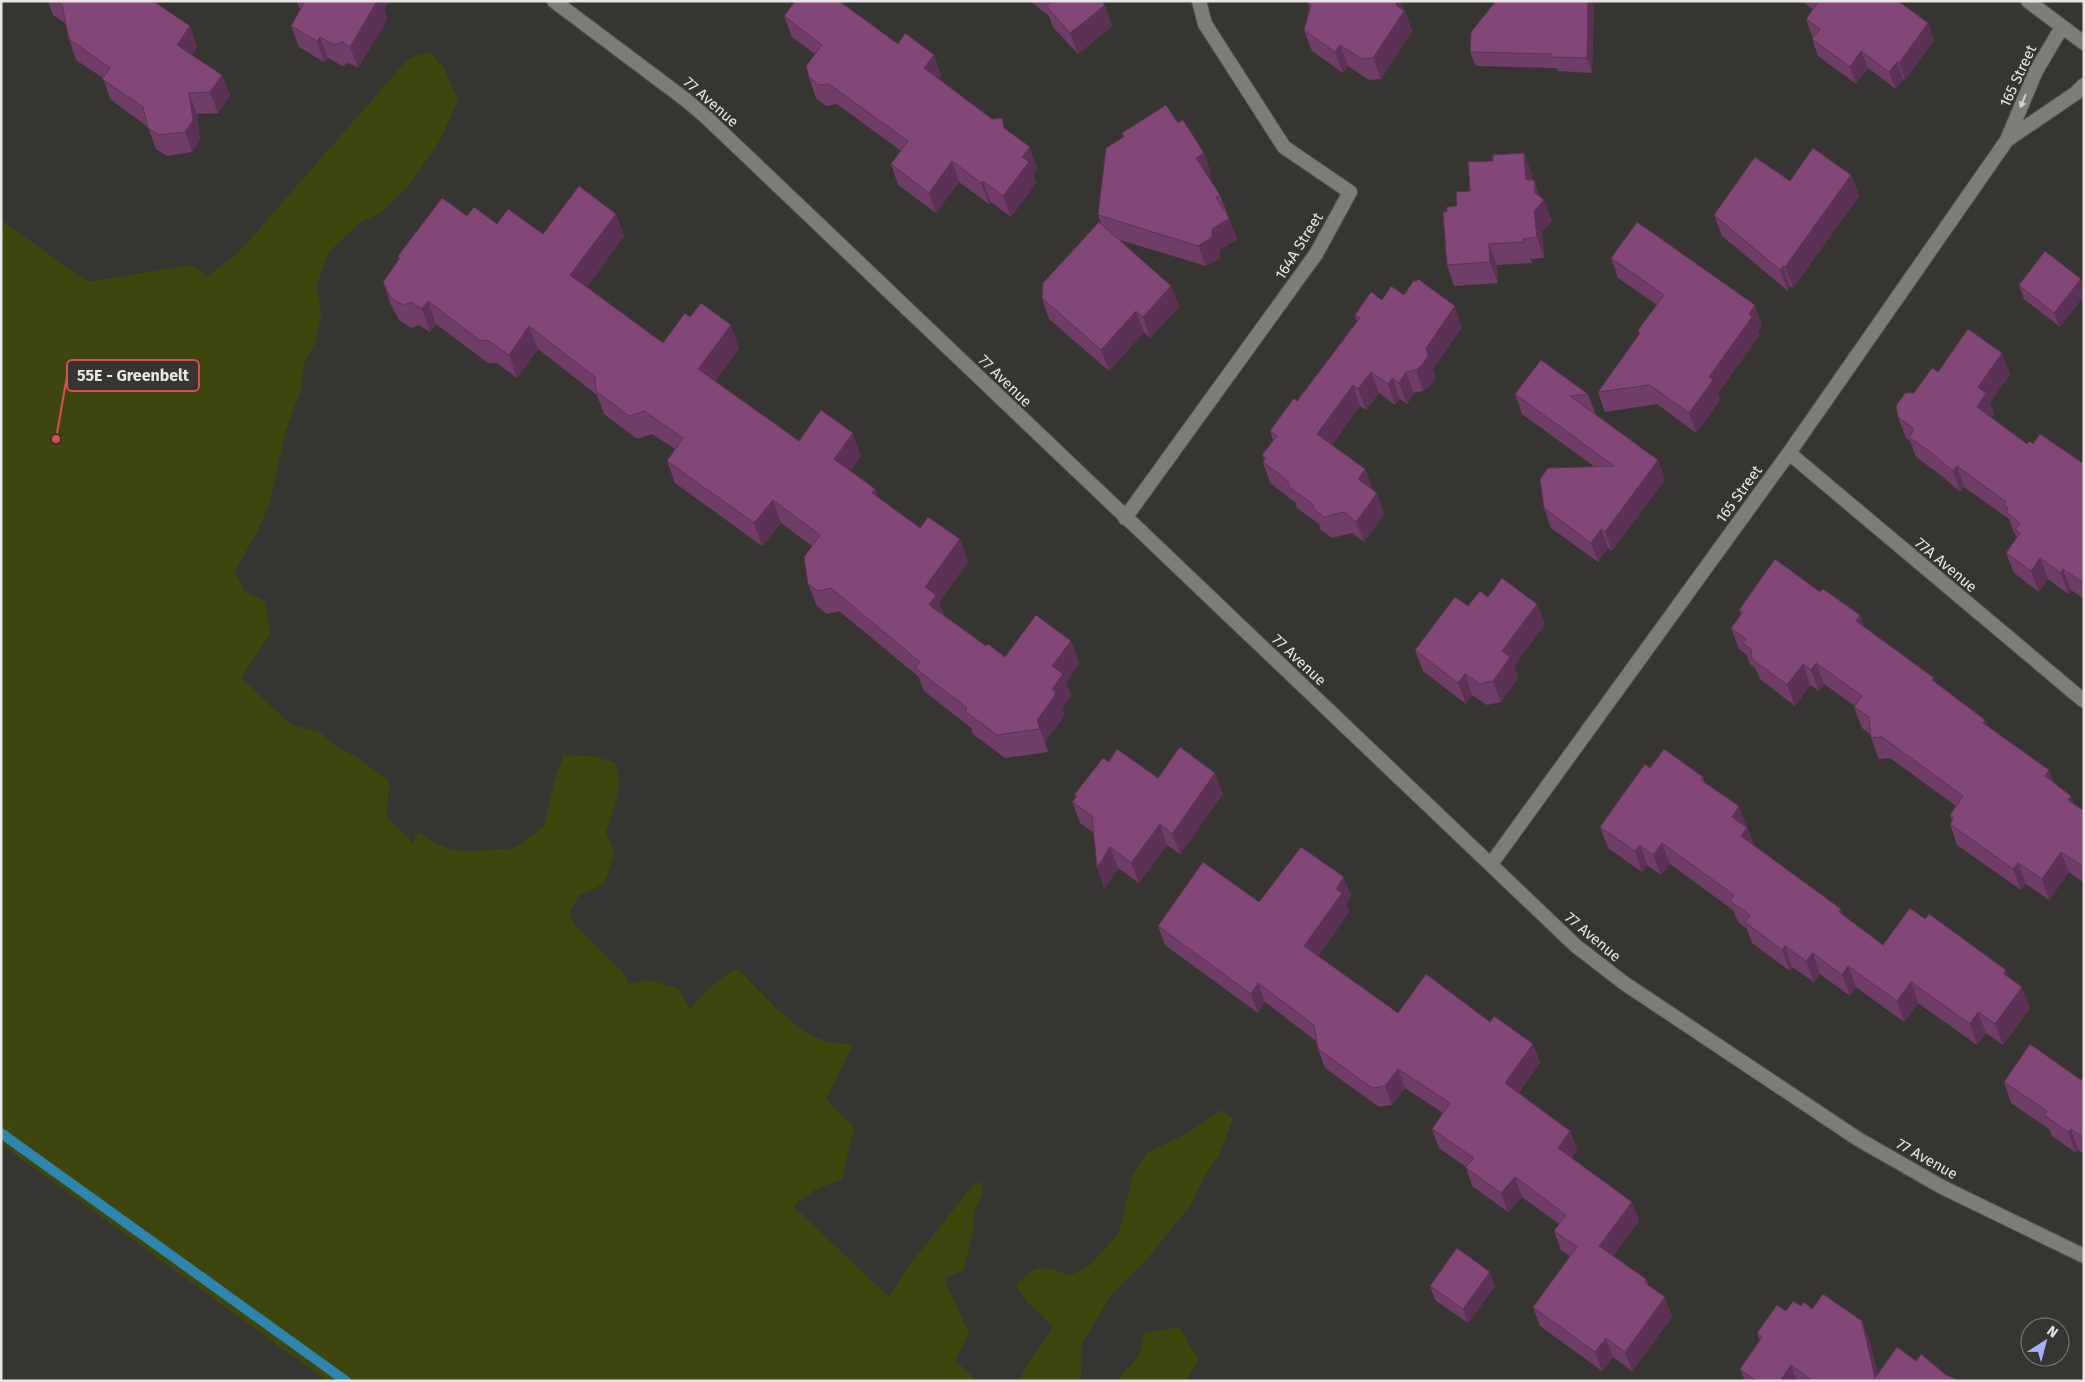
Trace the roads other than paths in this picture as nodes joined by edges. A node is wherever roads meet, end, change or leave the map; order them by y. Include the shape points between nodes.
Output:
1 (554, 1) edge
2 (1199, 1) edge
3 (2028, 1) edge
4 (2062, 26) junction
5 (2084, 43) edge
6 (2084, 85) edge
7 (2007, 140) junction
8 (1789, 453) junction
9 (1125, 518) junction
10 (2084, 701) edge
11 (1491, 864) junction
12 (2084, 1256) edge

1 - 9 street, 77 Avenue via 706,117
2 - 9 street, 164A Street via 1205,24 1284,147 1350,192 1316,254
3 - 4 street
4 - 5 street
4 -> 7 street, 165 Street via 2036,71
6 - 7 street, 165 Street
7 - 8 street, 165 Street
8 - 10 street, 77A Avenue
8 - 11 street, 165 Street
9 - 11 street, 77 Avenue
11 - 12 street, 77 Avenue via 1547,920 1607,970 1858,1138 1942,1187

